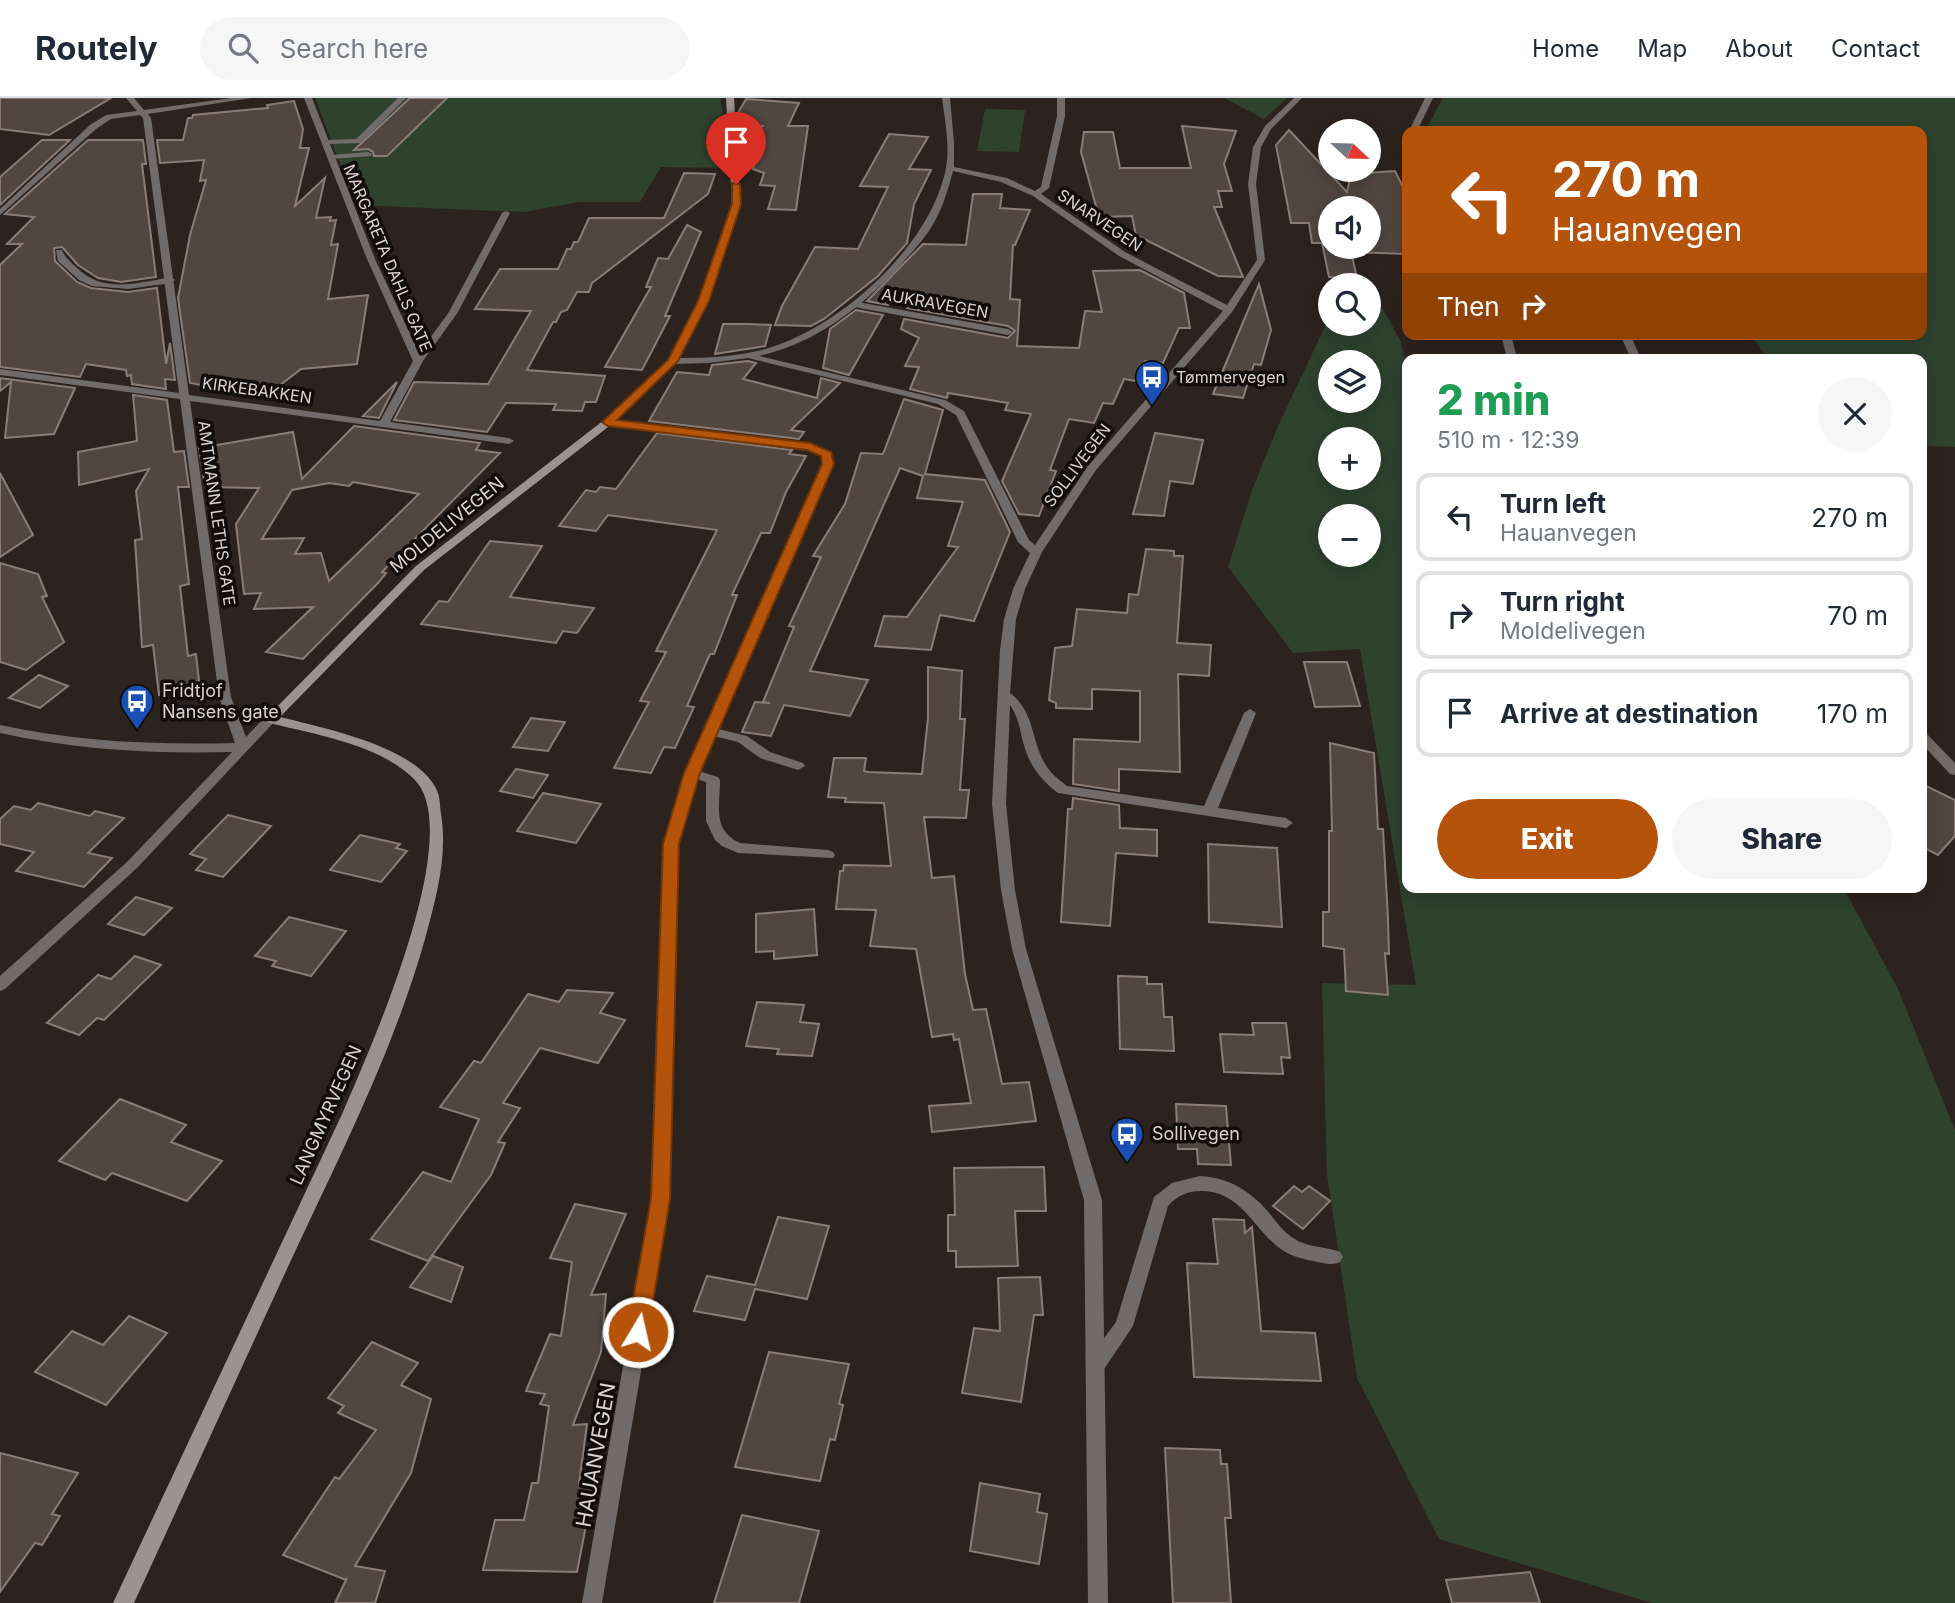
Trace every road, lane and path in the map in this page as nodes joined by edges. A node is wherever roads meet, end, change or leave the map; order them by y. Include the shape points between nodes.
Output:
1 (130, 98) edge
2 (247, 98) edge
3 (308, 98) edge
4 (401, 98) edge
5 (730, 98) edge
6 (946, 98) edge
7 (1061, 98) edge
8 (1298, 98) edge
9 (1429, 98) edge
10 (142, 111) junction
11 (1415, 126) edge
12 (326, 142) junction
13 (368, 154) dead end
14 (331, 157) junction
15 (950, 168) junction
16 (1036, 194) junction
17 (0, 213) edge
18 (506, 213) dead end
19 (59, 252) dead end
20 (171, 280) junction
21 (857, 305) junction
22 (1229, 310) junction
23 (1007, 332) dead end
24 (751, 356) junction
25 (418, 361) junction
26 (673, 361) junction
27 (0, 372) edge
28 (185, 396) junction
29 (608, 422) junction
30 (383, 425) junction
31 (509, 441) dead end
32 (1036, 552) junction
33 (1006, 695) junction
34 (1250, 713) dead end
35 (271, 719) junction
36 (0, 729) edge
37 (710, 731) junction
38 (1927, 742) edge
39 (243, 747) junction
40 (798, 766) dead end
41 (1955, 772) edge
42 (692, 773) junction
43 (1211, 811) junction
44 (1286, 823) dead end
45 (828, 855) dead end
46 (0, 985) edge
47 (1334, 1257) dead end
48 (1095, 1366) junction
49 (124, 1603) edge
50 (592, 1603) edge
51 (1098, 1603) edge

1 - 10 street, AMTMANN LETHS GATE
2 - 10 street
3 - 12 street, MARGARETA DAHLS GATE
4 - 12 street via 358,142
5 - 26 main road, MOLDELIVEGEN via 736,204 704,301
6 - 15 street, AUKRAVEGEN
7 - 16 street via 1045,188
8 - 22 street, SOLLIVEGEN via 1268,128 1257,147 1252,184 1261,260
9 - 11 street
10 - 17 street via 109,117 93,127
10 - 20 street, AMTMANN LETHS GATE via 147,118
12 - 14 street, MARGARETA DAHLS GATE
13 - 14 street
14 - 25 street, MARGARETA DAHLS GATE
15 - 16 street, SNARVEGEN via 1004,180
15 - 21 street, AUKRAVEGEN via 926,230
16 - 22 street, SNARVEGEN via 1122,254
18 - 25 street via 453,312
19 - 20 street via 83,278 100,285
20 - 28 street, AMTMANN LETHS GATE
21 - 23 street, AUKRAVEGEN
21 - 24 street, AUKRAVEGEN via 791,344
22 - 32 street, SOLLIVEGEN via 1092,468
24 - 26 street, AUKRAVEGEN via 715,362
24 - 32 street via 941,402 960,413 1024,542
25 - 30 street, MARGARETA DAHLS GATE
26 - 29 main road, MOLDELIVEGEN
27 - 28 street, KIRKEBAKKEN
28 - 30 street, KIRKEBAKKEN
28 - 39 street, AMTMANN LETHS GATE via 225,697
29 - 35 main road, MOLDELIVEGEN via 420,568
29 - 37 street, HAUANVEGEN via 810,446 827,454 828,464
30 - 31 street, KIRKEBAKKEN
32 - 33 street, SOLLIVEGEN via 1010,619
33 - 43 street via 1023,713 1037,767 1063,790
33 - 48 street, SOLLIVEGEN via 1001,841 1019,949 1093,1200
34 - 43 street
35 - 39 street, MOLDELIVEGEN
35 - 49 main road, LANGMYRVEGEN via 370,749 421,779 436,809 433,880 411,959 376,1053
36 - 39 street via 101,746
37 - 40 street via 742,739 765,755
37 - 42 street, HAUANVEGEN
38 - 41 street
39 - 46 street, MOLDELIVEGEN via 133,864
42 - 45 street via 713,780 713,825 725,844
42 - 50 street, HAUANVEGEN via 671,844 661,1199
43 - 44 street
47 - 48 street via 1284,1242 1243,1198 1226,1188 1191,1183 1175,1190 1160,1202 1124,1325
48 - 51 street, SOLLIVEGEN

